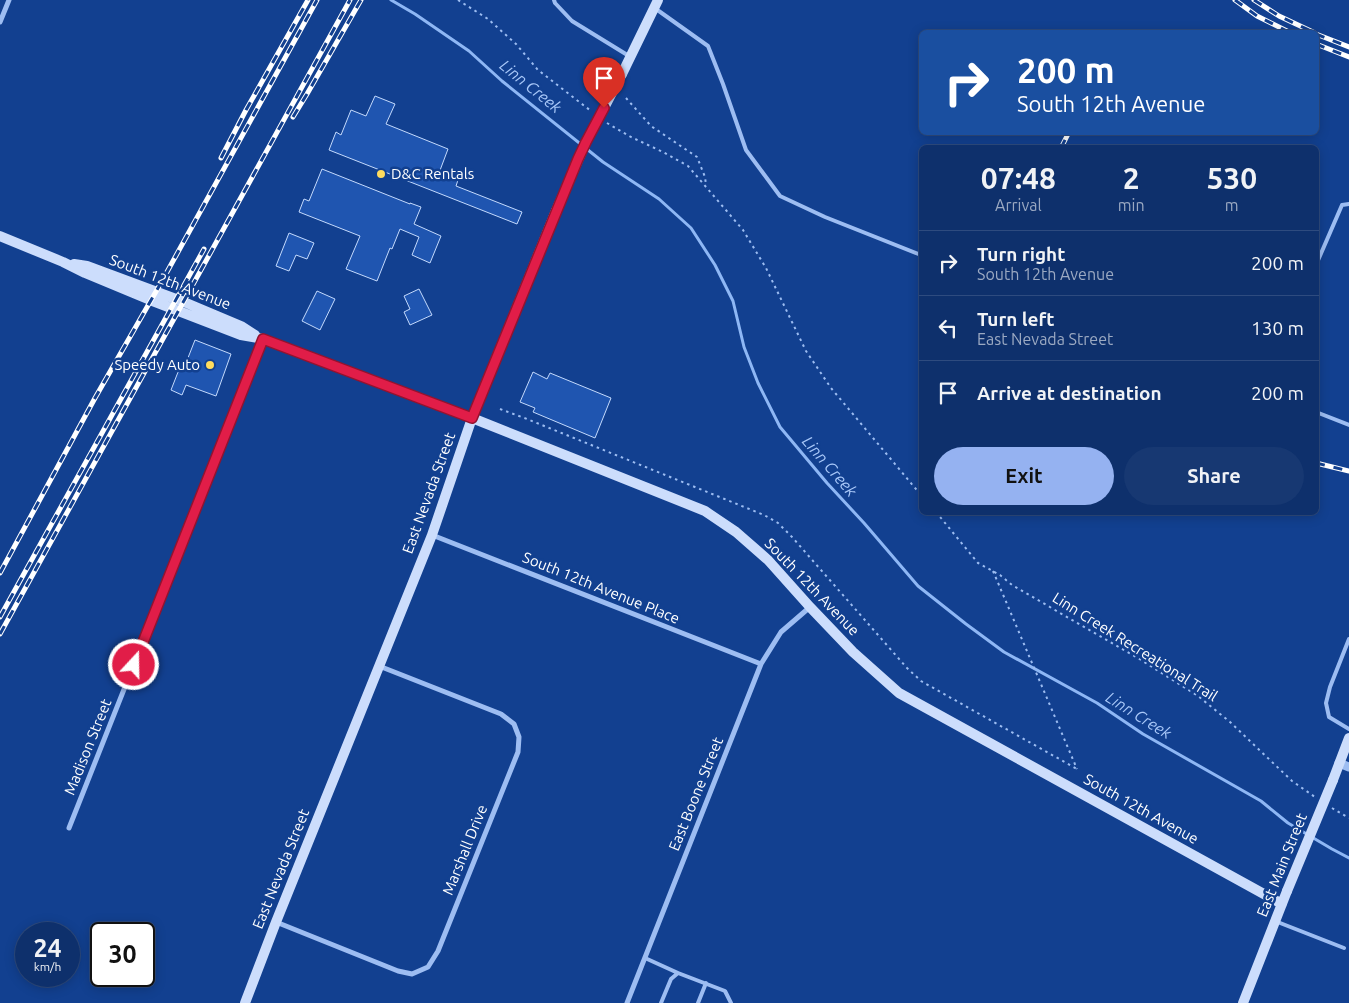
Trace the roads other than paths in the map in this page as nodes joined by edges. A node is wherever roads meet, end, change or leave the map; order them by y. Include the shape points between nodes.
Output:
1 (9, 0) edge
2 (554, 0) edge
3 (656, 4) edge
4 (0, 22) edge
5 (630, 57) junction
6 (1349, 204) edge
7 (0, 236) edge
8 (919, 254) edge
9 (1319, 258) edge
10 (263, 339) junction
11 (1319, 413) edge
12 (472, 418) junction
13 (1349, 425) edge
14 (432, 535) junction
15 (810, 607) junction
16 (1349, 639) edge
17 (761, 664) junction
18 (378, 666) junction
19 (1349, 730) edge
20 (1349, 738) edge
21 (1344, 765) edge
22 (70, 828) dead end
23 (1282, 904) junction
24 (1275, 921) junction
25 (276, 922) junction
26 (1344, 948) dead end
27 (645, 958) junction
28 (678, 973) junction
29 (706, 983) junction
30 (245, 1003) edge
31 (627, 1003) edge
32 (661, 1003) edge
33 (698, 1003) edge
34 (730, 1003) edge
35 (1243, 1003) edge

1 - 4 street
2 - 5 lane via 572,21
3 - 5 main road, East Nevada Street
3 - 8 lane via 708,46 746,150 780,196
5 - 12 main road, East Nevada Street, bridge via 586,142
6 - 9 lane via 1342,205
7 - 10 main road, South 12th Avenue via 150,300 241,335
10 - 12 main road, South 12th Avenue
10 - 22 street, Madison Street
11 - 13 lane
12 - 14 main road, East Nevada Street
12 - 15 main road, South 12th Avenue via 705,511 768,560
14 - 17 street, South 12th Avenue Place
14 - 18 main road, East Nevada Street
15 - 17 street, East Boone Street via 781,632
15 - 23 main road, South 12th Avenue via 853,652 900,693
16 - 19 lane via 1326,703 1329,717
17 - 27 street, East Boone Street
18 - 25 main road, East Nevada Street
18 - 25 street, Marshall Drive via 500,714 514,724 519,737 518,752 438,952 428,967 412,974 398,970
20 - 21 main road, East Main Street
21 - 23 main road, East Main Street, bridge via 1332,780
23 - 24 main road, East Main Street
24 - 26 lane
24 - 35 main road, East Main Street
25 - 30 main road, East Nevada Street
27 - 28 lane
27 - 31 street, East Boone Street
28 - 29 lane
28 - 32 lane via 671,979
29 - 33 lane
29 - 34 lane via 726,991

